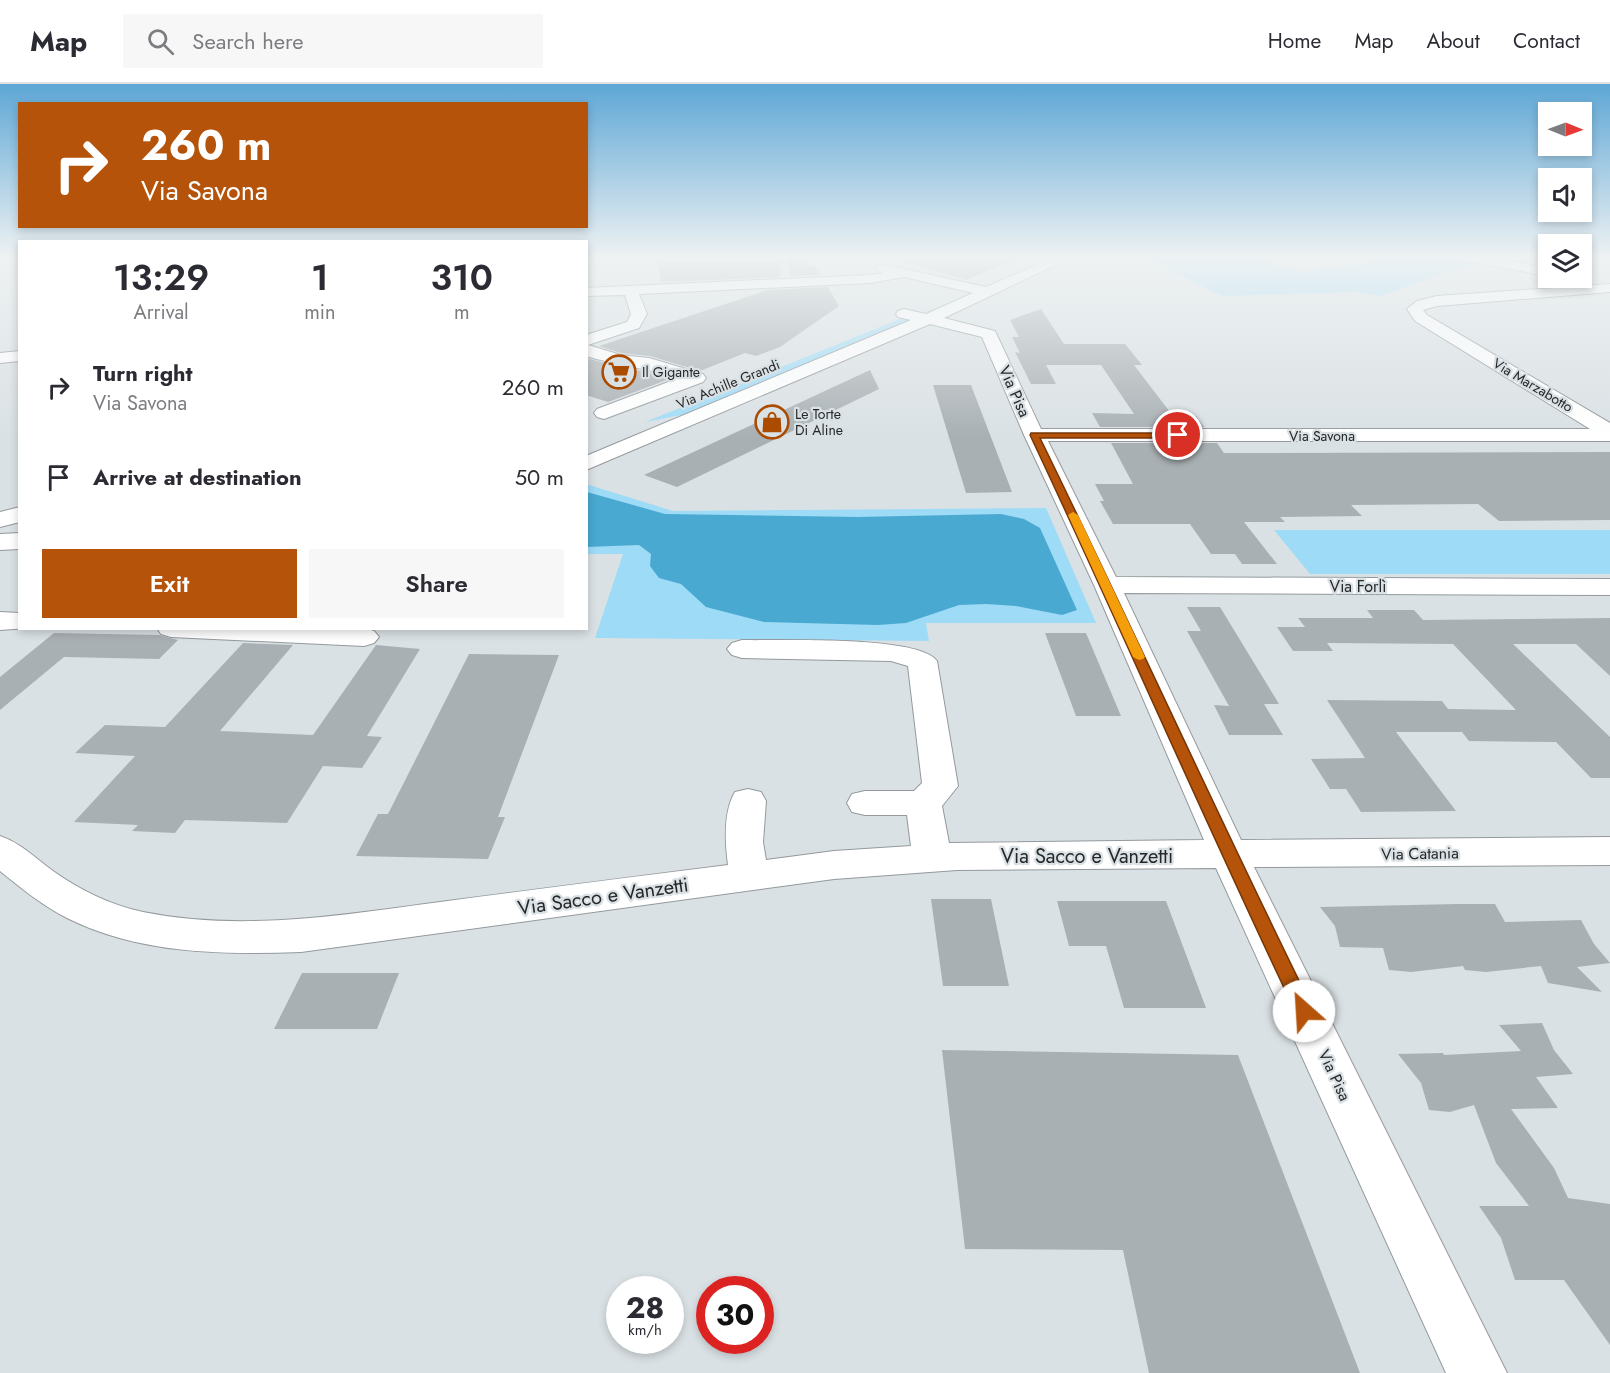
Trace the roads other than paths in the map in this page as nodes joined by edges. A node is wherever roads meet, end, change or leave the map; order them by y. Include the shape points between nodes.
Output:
1 (637, 317) edge
2 (896, 317) edge
3 (916, 317) edge
4 (942, 317) edge
5 (1420, 317) edge
6 (1438, 317) edge
7 (588, 340) edge
8 (588, 351) edge
9 (18, 356) edge
10 (0, 358) edge
11 (717, 378) dead end
12 (744, 378) dead end
13 (696, 391) junction
14 (1599, 411) edge
15 (680, 423) junction
16 (615, 425) edge
17 (1610, 433) edge
18 (1034, 435) junction
19 (588, 462) edge
20 (0, 512) edge
21 (18, 512) edge
22 (18, 515) edge
23 (7, 534) edge
24 (1107, 585) junction
25 (1610, 587) edge
26 (0, 621) edge
27 (18, 622) edge
28 (214, 630) edge
29 (364, 637) dead end
30 (742, 649) dead end
31 (748, 801) dead end
32 (865, 803) dead end
33 (923, 803) junction
34 (0, 850) edge
35 (1610, 851) edge
36 (1229, 855) junction
37 (932, 857) junction
38 (749, 876) junction
39 (1477, 1373) edge

1 - 7 street via 633,326
2 - 12 street, Via Achille Grandi
3 - 15 street, Via Achille Grandi
4 - 18 street, Via Pisa via 989,334
5 - 17 street, Via Marzabotto
6 - 14 street, Via Marzabotto
8 - 13 street via 643,362
9 - 10 street
11 - 13 street
13 - 16 street
15 - 16 street, Via Achille Grandi
15 - 16 street
16 - 19 street
17 - 18 street, Via Savona
18 - 24 street, Via Pisa
20 - 21 street
22 - 23 street
24 - 25 street, Via Forlì
24 - 36 street, Via Pisa
26 - 27 street
28 - 29 street
30 - 33 street via 893,652 922,661 940,786
31 - 38 street via 744,842
32 - 33 street
33 - 37 street
34 - 38 street, Via Sacco e Vanzetti via 56,893 120,921 170,931 251,938 301,936
35 - 36 street, Via Catania
36 - 37 street, Via Sacco e Vanzetti
36 - 39 street, Via Pisa
37 - 38 street, Via Sacco e Vanzetti

